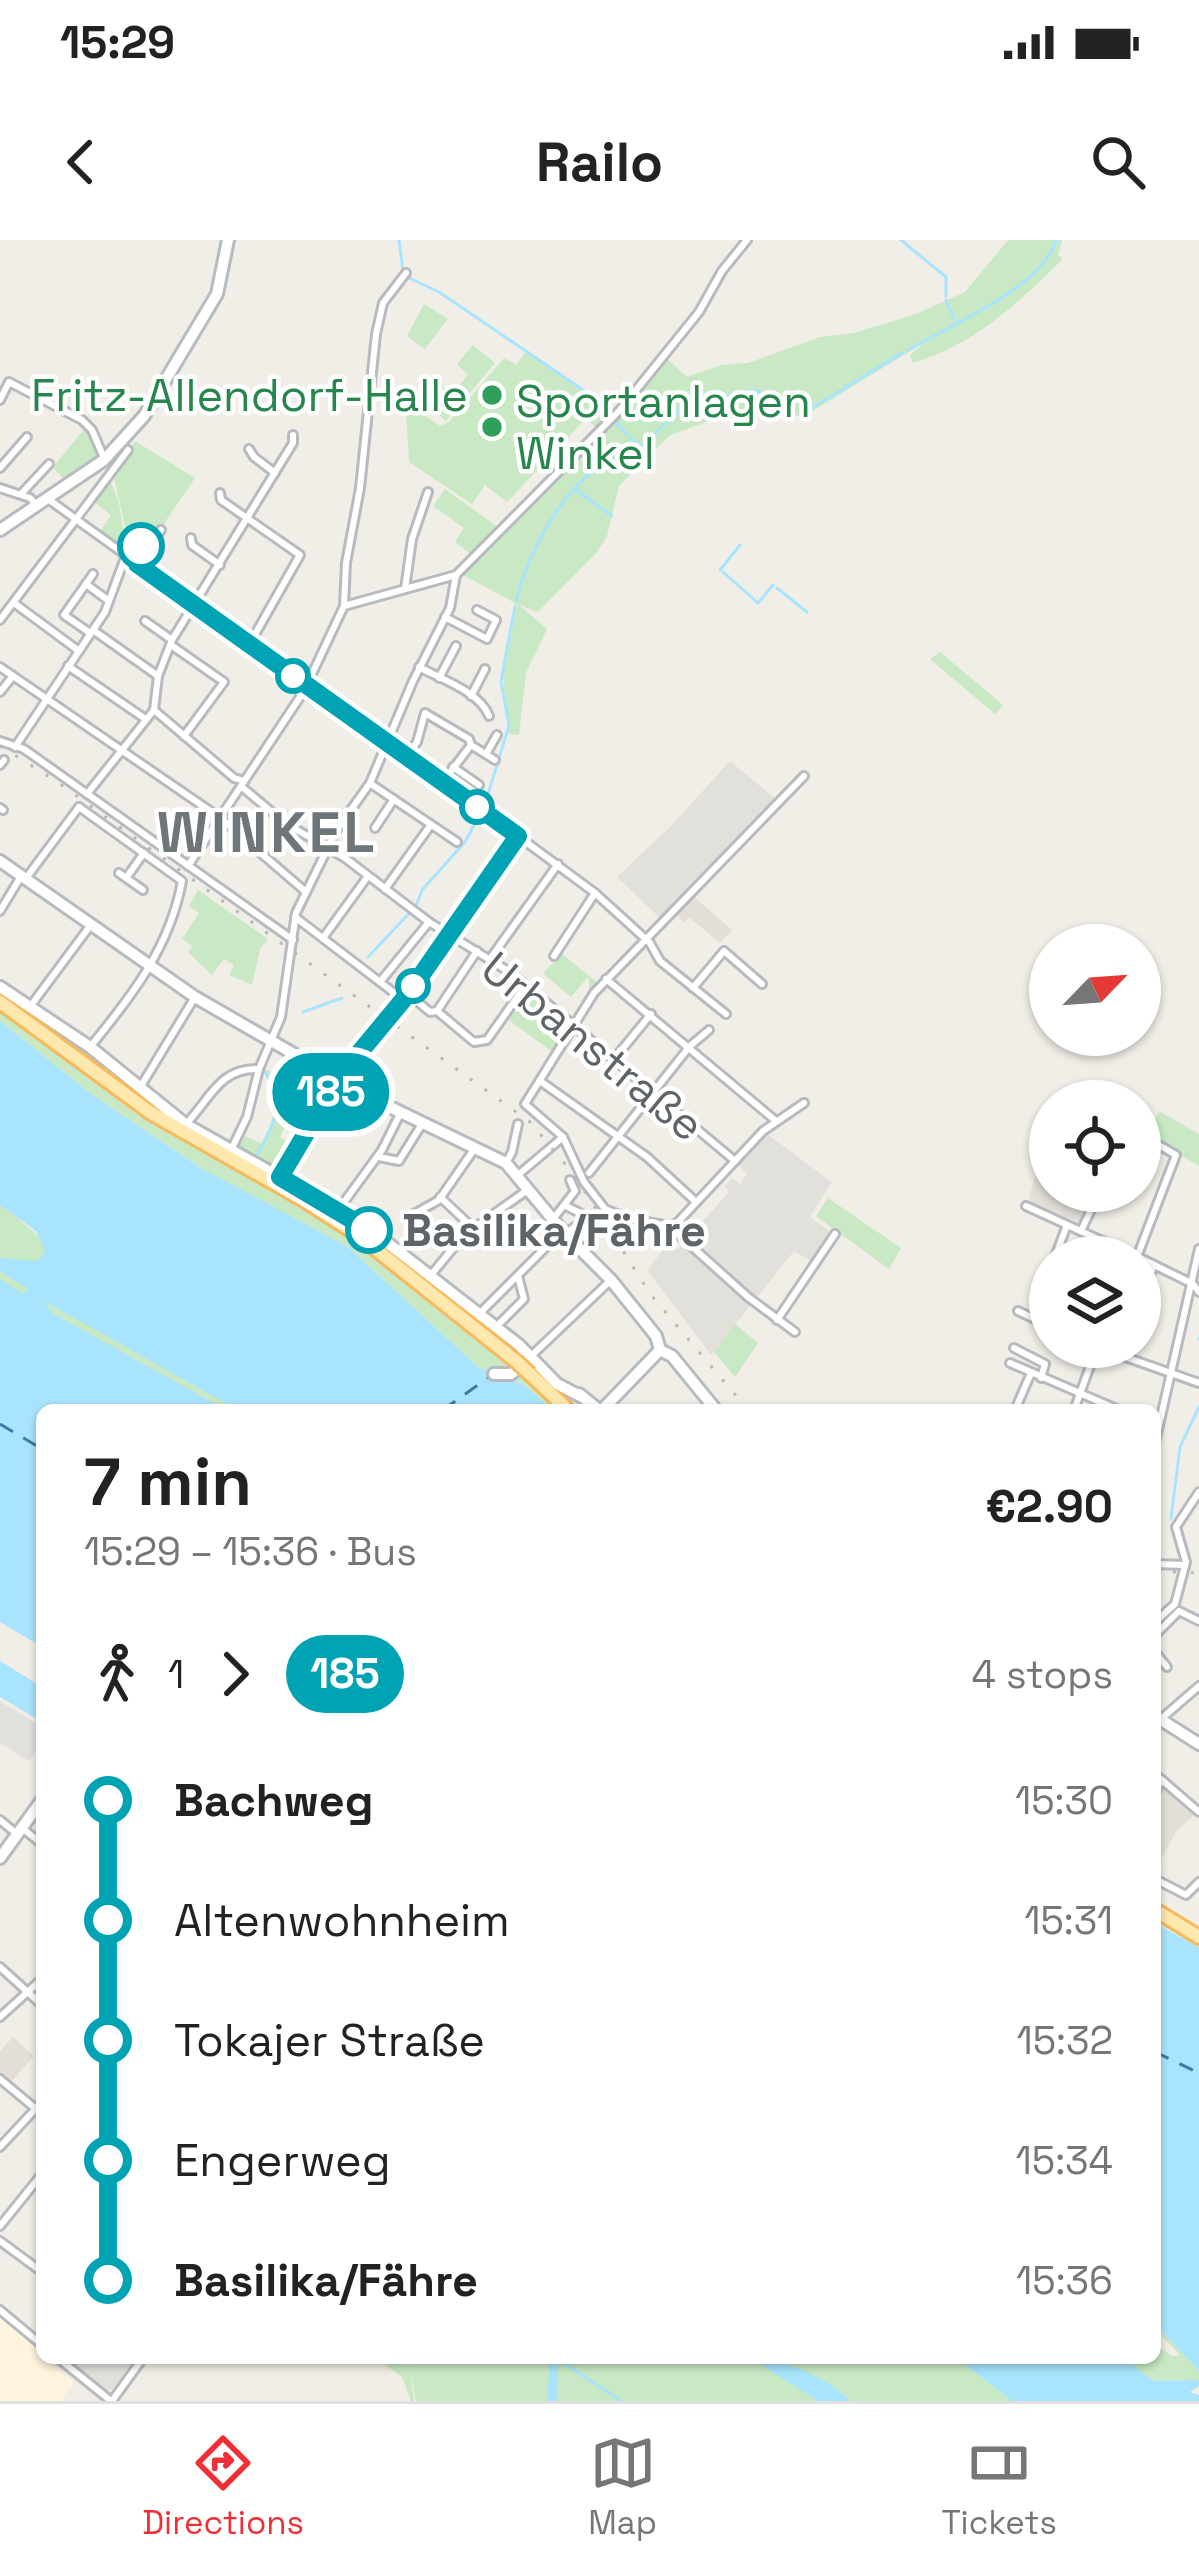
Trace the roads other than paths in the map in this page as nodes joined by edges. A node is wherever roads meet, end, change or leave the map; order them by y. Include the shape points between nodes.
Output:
1 (228, 240) edge
2 (747, 240) edge
3 (406, 273) dead end
4 (0, 400) edge
5 (292, 435) dead end
6 (27, 437) dead end
7 (249, 449) dead end
8 (128, 450) dead end
9 (104, 460) junction
10 (49, 464) dead end
11 (0, 468) edge
12 (275, 473) junction
13 (0, 488) edge
14 (428, 492) dead end
15 (220, 493) dead end
16 (21, 494) junction
17 (42, 501) junction
18 (75, 519) junction
19 (248, 519) junction
20 (0, 530) edge
21 (161, 530) dead end
22 (191, 538) dead end
23 (146, 552) junction
24 (124, 554) junction
25 (137, 564) junction
26 (220, 565) junction
27 (93, 574) dead end
28 (456, 574) junction
29 (86, 584) junction
30 (405, 589) junction
31 (110, 602) junction
32 (13, 603) junction
33 (196, 606) junction
34 (344, 606) junction
35 (477, 610) dead end
36 (446, 616) junction
37 (0, 620) edge
38 (145, 621) dead end
39 (92, 632) junction
40 (172, 642) junction
41 (249, 645) junction
42 (456, 646) dead end
43 (79, 651) junction
44 (68, 666) junction
45 (0, 667) edge
46 (419, 667) junction
47 (485, 669) dead end
48 (13, 676) junction
49 (158, 676) junction
50 (439, 678) junction
51 (307, 686) junction
52 (0, 692) edge
53 (471, 696) junction
54 (49, 698) junction
55 (432, 703) dead end
56 (154, 710) junction
57 (425, 713) junction
58 (490, 716) dead end
59 (145, 719) junction
60 (496, 735) dead end
61 (184, 736) junction
62 (0, 741) edge
63 (390, 742) junction
64 (471, 745) junction
65 (15, 746) junction
66 (123, 749) junction
67 (486, 754) junction
68 (406, 757) junction
69 (495, 760) dead end
70 (452, 766) junction
71 (804, 776) dead end
72 (442, 783) junction
73 (370, 784) junction
74 (479, 785) dead end
75 (241, 786) junction
76 (87, 794) junction
77 (394, 800) junction
78 (219, 817) junction
79 (430, 826) junction
80 (375, 828) dead end
81 (518, 836) junction
82 (457, 842) dead end
83 (327, 848) junction
84 (144, 854) junction
85 (0, 861) edge
86 (558, 865) junction
87 (188, 866) junction
88 (24, 876) junction
89 (368, 876) junction
90 (385, 889) junction
91 (143, 890) dead end
92 (306, 892) junction
93 (595, 893) junction
94 (0, 910) edge
95 (295, 917) junction
96 (429, 922) junction
97 (90, 926) junction
98 (448, 934) junction
99 (322, 938) junction
100 (646, 939) junction
101 (293, 940) junction
102 (477, 951) junction
103 (554, 956) dead end
104 (490, 958) junction
105 (150, 968) junction
106 (606, 979) junction
107 (380, 982) junction
108 (762, 984) dead end
109 (0, 986) edge
110 (526, 986) junction
111 (693, 988) junction
112 (398, 996) dead end
113 (195, 997) junction
114 (412, 997) dead end
115 (0, 1002) edge
116 (32, 1004) junction
117 (437, 1011) junction
118 (651, 1014) junction
119 (726, 1014) dead end
120 (573, 1024) junction
121 (709, 1030) dead end
122 (273, 1039) junction
123 (690, 1046) junction
124 (90, 1047) junction
125 (614, 1059) junction
126 (79, 1060) junction
127 (316, 1065) junction
128 (259, 1069) junction
129 (338, 1078) junction
130 (541, 1081) junction
131 (654, 1092) junction
132 (133, 1096) junction
133 (805, 1103) dead end
134 (401, 1111) junction
135 (423, 1121) junction
136 (776, 1121) junction
137 (315, 1122) junction
138 (185, 1124) junction
139 (518, 1124) dead end
140 (620, 1136) junction
141 (563, 1137) junction
142 (476, 1146) junction
143 (1161, 1146) edge
144 (231, 1150) junction
145 (377, 1156) junction
146 (735, 1161) junction
147 (506, 1163) junction
148 (518, 1175) junction
149 (585, 1175) junction
150 (280, 1177) junction
151 (570, 1180) dead end
152 (528, 1188) junction
153 (1161, 1195) edge
154 (440, 1197) junction
155 (696, 1202) junction
156 (1025, 1206) dead end
157 (566, 1207) junction
158 (338, 1210) junction
159 (1090, 1212) edge
160 (414, 1214) dead end
161 (553, 1219) junction
162 (1067, 1225) junction
163 (668, 1226) junction
164 (473, 1228) junction
165 (1081, 1231) junction
166 (563, 1232) junction
167 (835, 1234) dead end
168 (1063, 1236) edge
169 (1092, 1236) edge
170 (1199, 1249) edge
171 (1161, 1268) edge
172 (431, 1275) junction
173 (518, 1276) junction
174 (611, 1280) junction
175 (1193, 1284) junction
176 (1199, 1292) edge
177 (1018, 1311) dead end
178 (479, 1314) junction
179 (1029, 1316) edge
180 (777, 1320) junction
181 (496, 1328) junction
182 (795, 1332) dead end
183 (1014, 1348) dead end
184 (660, 1350) junction
185 (531, 1356) junction
186 (1010, 1363) dead end
187 (1090, 1368) edge
188 (1150, 1368) edge
189 (1031, 1372) junction
190 (494, 1374) dead end
191 (1172, 1376) junction
192 (1042, 1378) junction
193 (1199, 1383) edge
194 (1081, 1395) junction
195 (562, 1404) edge
196 (592, 1404) edge
197 (606, 1404) edge
198 (711, 1404) edge
199 (1018, 1404) edge
200 (1077, 1404) edge
201 (1104, 1404) edge
202 (1161, 1410) edge
203 (1198, 1495) edge
204 (1161, 1564) edge
205 (1185, 1565) junction
206 (1176, 1609) junction
207 (1161, 1616) edge
208 (1198, 1618) edge
209 (1161, 1628) edge
210 (1161, 1660) edge
211 (1167, 1667) dead end
212 (1199, 1686) edge
213 (1161, 1716) edge
214 (1161, 1720) edge
215 (1199, 1744) edge
216 (1161, 1779) edge
217 (36, 1808) edge
218 (1199, 1810) edge
219 (0, 1820) edge
220 (20, 1831) junction
221 (36, 1840) edge
222 (0, 1858) edge
223 (1161, 1882) edge
224 (1199, 1882) edge
225 (1161, 1914) edge
226 (1199, 1936) edge
227 (0, 1967) edge
228 (36, 1982) edge
229 (26, 1990) junction
230 (36, 1999) edge
231 (0, 2017) edge
232 (0, 2079) edge
233 (36, 2104) edge
234 (36, 2109) edge
235 (0, 2147) edge
236 (36, 2181) edge
237 (0, 2226) edge
238 (0, 2241) edge
239 (36, 2264) edge
240 (0, 2310) edge
241 (36, 2340) edge
242 (65, 2364) edge
243 (139, 2364) edge
244 (111, 2401) edge

1 - 9 street via 217,294 147,412
2 - 28 street via 620,410
3 - 34 street via 383,303 376,334
4 - 9 street via 9,382 82,419
5 - 12 street
6 - 11 street
7 - 12 street
8 - 18 street
9 - 17 street
10 - 16 street
12 - 19 street
13 - 16 street
14 - 30 street
15 - 19 street
16 - 17 street
17 - 18 street
17 - 20 street
18 - 24 street
18 - 32 street
19 - 26 street
19 - 41 street via 299,555
21 - 23 street
22 - 26 street
23 - 24 street via 137,541
23 - 25 street
24 - 25 street
24 - 31 street
25 - 33 street
26 - 33 street
27 - 29 street
28 - 30 street
28 - 36 street
29 - 31 street
29 - 39 street via 64,615
30 - 34 street
31 - 39 street
32 - 37 street
32 - 43 street
33 - 40 street
33 - 41 street
34 - 51 street
35 - 36 street via 496,620 487,639
36 - 46 street
38 - 40 street
39 - 43 street
39 - 49 street
40 - 49 street
40 - 61 street via 224,682
41 - 51 street
42 - 50 street
43 - 44 street
44 - 54 street
44 - 59 street
45 - 48 street
46 - 50 street
46 - 63 street
47 - 53 street
48 - 52 street
48 - 54 street
49 - 56 street
50 - 53 street
51 - 63 street
51 - 75 street
53 - 58 street
54 - 65 street
54 - 66 street
55 - 57 street
56 - 59 street
56 - 61 street
57 - 64 street
57 - 68 street
59 - 66 street
60 - 67 street
61 - 75 street
62 - 65 street
63 - 68 street
63 - 73 street
64 - 67 street
64 - 70 street
65 - 76 street
66 - 76 street
66 - 78 street
67 - 69 street
68 - 72 street
70 - 72 street
70 - 74 street
71 - 100 street
72 - 81 street
73 - 77 street
73 - 83 street
75 - 78 street
75 - 83 street, Urbanstraße
76 - 87 street
77 - 79 street
77 - 80 street
78 - 87 street
78 - 92 street
79 - 82 street
79 - 90 street
81 - 86 street
81 - 98 street
83 - 89 street, Urbanstraße
83 - 92 street
84 - 88 street via 79,808
84 - 91 street via 123,875
84 - 105 street via 183,883
85 - 88 street
86 - 93 street
86 - 104 street
87 - 101 street
88 - 94 street
88 - 97 street
89 - 90 street, Urbanstraße
89 - 99 street
90 - 96 street, Urbanstraße
92 - 95 street
93 - 100 street
93 - 103 street
95 - 99 street
95 - 101 street
96 - 98 street, Urbanstraße
96 - 107 street
97 - 105 street
97 - 116 street
98 - 102 street, Urbanstraße
98 - 129 street
99 - 107 street
100 - 106 street
100 - 111 street
101 - 122 street
102 - 104 street, Urbanstraße
102 - 117 street
104 - 110 street, Urbanstraße
105 - 113 street
105 - 124 street
106 - 118 street
106 - 120 street
107 - 112 street
108 - 111 street via 724,951
109 - 116 street
110 - 117 street via 482,1043
110 - 120 street, Urbanstraße
111 - 119 street
113 - 122 street
113 - 132 street
114 - 117 street
115 - 126 main road
116 - 124 street
118 - 123 street
118 - 125 street
120 - 125 street, Urbanstraße
120 - 130 street
121 - 123 street
122 - 127 street
122 - 128 street
123 - 131 street
123 - 136 street
124 - 126 street
124 - 132 street
125 - 131 street, Urbanstraße
126 - 132 main road
127 - 129 street
127 - 137 street via 292,1113
128 - 138 street via 222,1079
128 - 144 street
129 - 134 street
129 - 137 street
130 - 140 street
130 - 141 street via 525,1104
131 - 140 street
131 - 146 street, Urbanstraße
132 - 138 street
132 - 195 main road, bridge via 342,1224
133 - 136 street
134 - 135 street
134 - 145 street
135 - 142 street
135 - 145 street via 399,1161
136 - 146 street
137 - 150 street
138 - 144 street
139 - 147 street
140 - 149 street
140 - 155 street
141 - 148 street
141 - 149 street
142 - 147 street
142 - 154 street
143 - 153 street via 1176,1155
144 - 150 street
145 - 158 street
146 - 155 street
147 - 148 street
148 - 152 street
149 - 163 street via 609,1212
150 - 158 street
151 - 157 street via 575,1192
152 - 161 street
152 - 164 street
154 - 160 street
154 - 164 street
155 - 163 street
156 - 162 street
157 - 161 street
157 - 166 street via 590,1216
158 - 172 street
159 - 165 street
161 - 166 street
162 - 165 street
162 - 168 street
163 - 180 street
164 - 172 street
165 - 169 street
166 - 173 street
166 - 174 street
167 - 180 street
170 - 175 street
171 - 175 street
172 - 178 street
173 - 178 street
173 - 181 street via 524,1299
174 - 184 street
174 - 185 street
175 - 176 street
175 - 191 street
177 - 179 street
178 - 181 street
180 - 182 street
181 - 185 street
183 - 192 street via 1046,1364
184 - 197 street
184 - 198 street
185 - 190 street via 511,1374
185 - 196 street via 560,1387
186 - 189 street
187 - 194 street
188 - 191 street
189 - 192 street
189 - 199 street
191 - 193 street
191 - 202 street
192 - 194 street
194 - 200 street
194 - 201 street
203 - 205 street via 1176,1527
204 - 205 street
205 - 206 street
206 - 207 street
206 - 208 street
206 - 209 street
210 - 211 street
212 - 213 street
214 - 215 street
216 - 218 street
217 - 220 street
219 - 220 street
220 - 221 street
220 - 222 street
223 - 224 street via 1188,1895
225 - 226 main road
227 - 229 street
228 - 229 street
229 - 230 street
229 - 231 street
232 - 233 street
234 - 235 street
236 - 237 street
238 - 239 street
240 - 241 street
242 - 244 street
243 - 244 street

